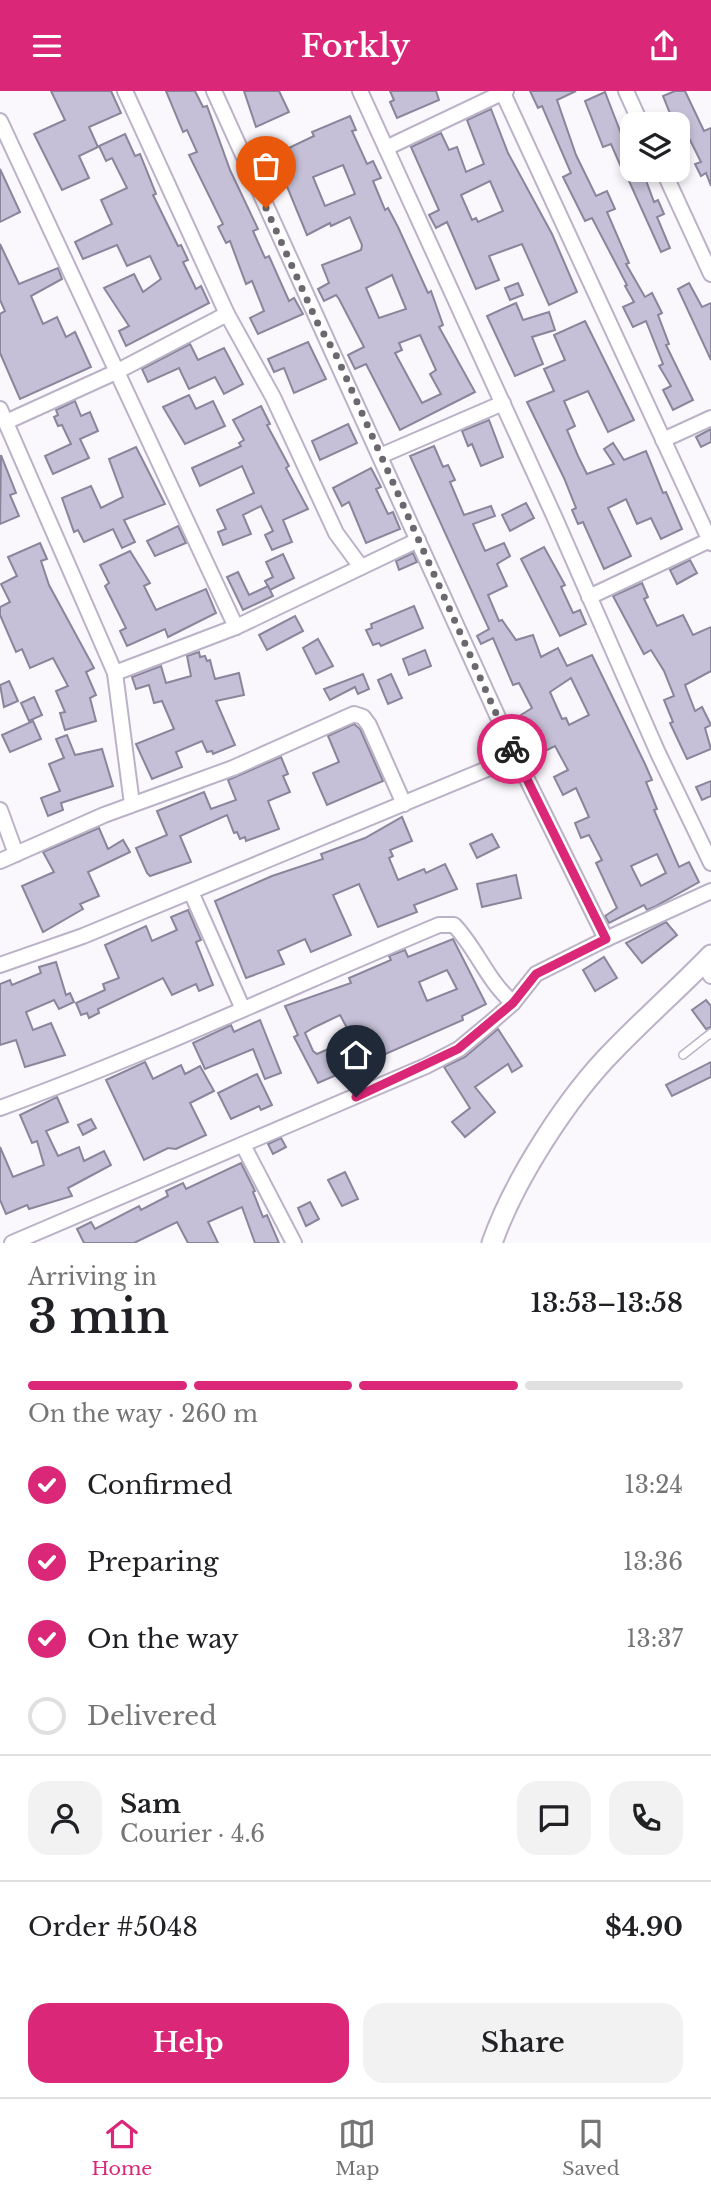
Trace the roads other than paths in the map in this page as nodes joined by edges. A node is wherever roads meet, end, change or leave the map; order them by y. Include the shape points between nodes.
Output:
1 (125, 91) edge
2 (214, 91) edge
3 (360, 91) edge
4 (626, 91) edge
5 (504, 92) edge
6 (636, 112) edge
7 (0, 121) edge
8 (386, 148) junction
9 (669, 182) edge
10 (707, 254) edge
11 (711, 274) edge
12 (227, 314) junction
13 (116, 372) junction
14 (503, 403) junction
15 (3, 415) edge
16 (711, 418) edge
17 (663, 440) junction
18 (380, 456) junction
19 (418, 540) junction
20 (710, 541) edge
21 (361, 567) junction
22 (589, 597) junction
23 (236, 627) junction
24 (115, 673) junction
25 (516, 757) junction
26 (132, 804) junction
27 (404, 804) junction
28 (0, 810) edge
29 (16, 854) junction
30 (0, 861) edge
31 (711, 863) edge
32 (711, 891) edge
33 (191, 892) junction
34 (606, 939) junction
35 (0, 965) edge
36 (708, 965) edge
37 (513, 1003) junction
38 (243, 1007) junction
39 (711, 1033) edge
40 (683, 1055) dead end
41 (0, 1108) edge
42 (243, 1145) junction
43 (12, 1243) edge
44 (294, 1243) edge
45 (492, 1243) edge

1 - 12 street
2 - 18 street
3 - 8 street
4 - 6 street
5 - 8 street
5 - 17 street
7 - 13 street
8 - 14 street
9 - 10 street
10 - 11 street
12 - 13 street
12 - 21 street via 273,397 336,533
13 - 15 street
13 - 23 street
14 - 18 street
14 - 22 street
15 - 24 street
16 - 17 street
17 - 20 street
18 - 19 street
19 - 21 street
19 - 25 street
20 - 22 street
21 - 23 street
22 - 31 street
23 - 24 street
24 - 26 street
25 - 27 street
25 - 34 street
26 - 27 street via 233,768 354,714 369,725
26 - 29 street
27 - 33 street
28 - 29 street
29 - 30 street
32 - 34 street
33 - 35 street
33 - 38 street
34 - 37 street via 536,974
36 - 45 main road via 613,1051 571,1100 527,1171
37 - 38 street via 490,981 454,925 439,925
37 - 42 street via 458,1049 426,1066
38 - 41 street via 101,1070
39 - 40 lane
42 - 43 street
42 - 44 street

